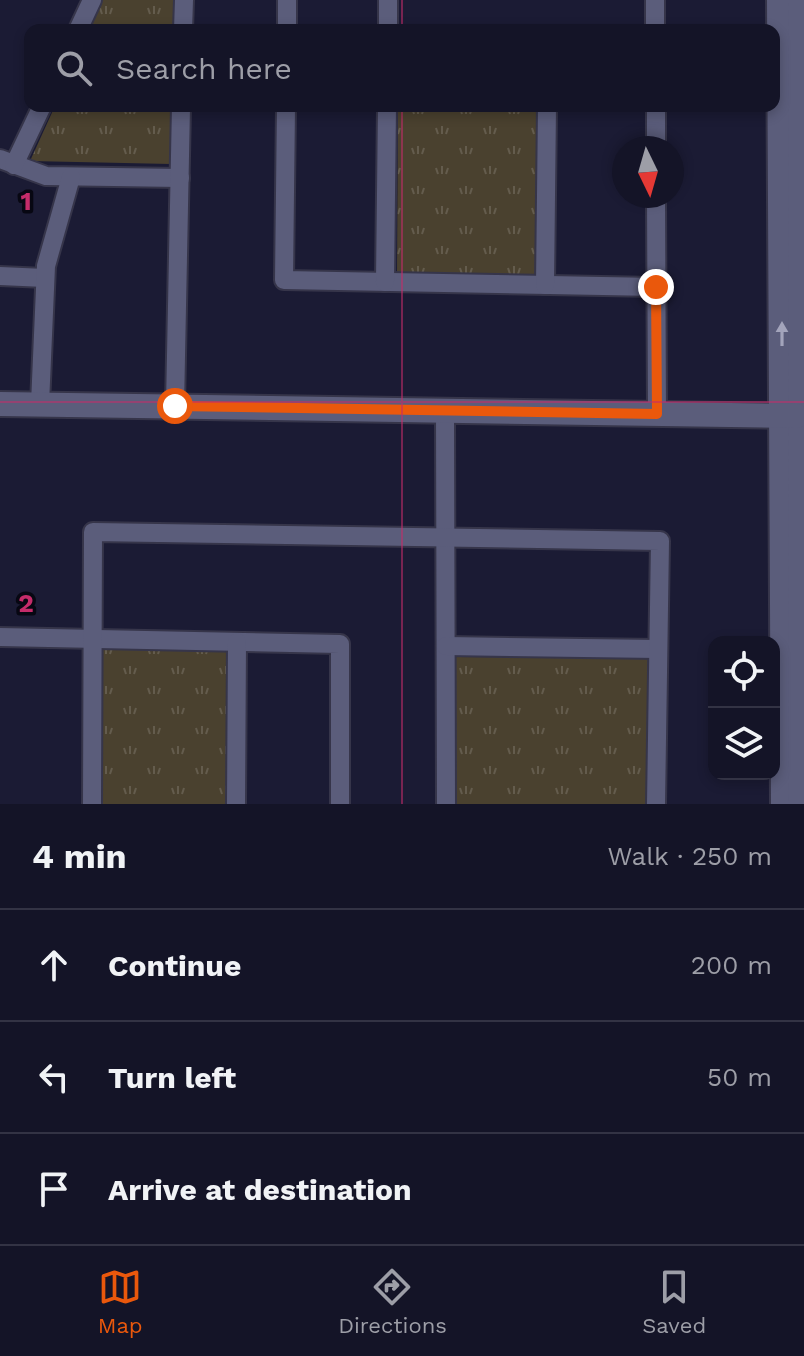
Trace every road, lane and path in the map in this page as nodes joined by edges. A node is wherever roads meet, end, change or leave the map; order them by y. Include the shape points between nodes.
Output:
1 (92, 0) edge
2 (184, 0) edge
3 (287, 0) edge
4 (388, 0) edge
5 (655, 0) edge
6 (779, 0) edge
7 (800, 0) edge
8 (81, 24) edge
9 (183, 24) edge
10 (287, 24) edge
11 (388, 24) edge
12 (655, 24) edge
13 (780, 24) edge
14 (780, 32) edge
15 (38, 112) edge
16 (181, 112) edge
17 (286, 112) edge
18 (387, 112) edge
19 (547, 112) edge
20 (656, 112) edge
21 (656, 136) edge
22 (802, 139) edge
23 (7, 162) edge
24 (71, 177) junction
25 (180, 178) junction
26 (656, 208) edge
27 (0, 276) edge
28 (45, 278) junction
29 (385, 282) junction
30 (545, 285) junction
31 (656, 287) junction
32 (802, 303) edge
33 (0, 404) edge
34 (40, 404) junction
35 (175, 406) junction
36 (445, 411) junction
37 (657, 414) junction
38 (792, 416) junction
39 (446, 537) junction
40 (0, 637) edge
41 (93, 639) junction
42 (237, 642) junction
43 (446, 646) junction
44 (658, 649) junction
45 (796, 698) edge
46 (92, 804) edge
47 (236, 804) edge
48 (340, 804) edge
49 (446, 804) edge
50 (656, 804) edge
51 (783, 804) edge
52 (801, 804) edge

1 - 8 street
2 - 9 street
3 - 10 street
4 - 11 street
5 - 12 street
13 -> 6 street
7 - 22 street
38 -> 14 street
15 - 23 street
16 - 25 street
17 - 29 street via 284,280
18 - 29 street
19 - 30 street
20 - 21 street
22 - 32 street
23 - 24 street via 46,176
24 - 25 street
24 - 28 street
25 - 35 street
26 - 31 street
27 - 28 street
28 - 34 street
29 - 30 street
30 - 31 street
31 - 37 street
32 - 38 street
33 - 34 street
34 - 35 street
35 - 36 street
36 - 37 street
36 - 39 street
37 - 38 street
38 - 45 street
39 - 41 street via 93,532
39 - 43 street
39 - 44 street via 660,541
40 - 41 street
41 - 42 street
41 - 46 street
42 - 47 street
42 - 48 street via 340,644
43 - 44 street
43 - 49 street
44 - 50 street
45 - 51 street
45 - 52 street

